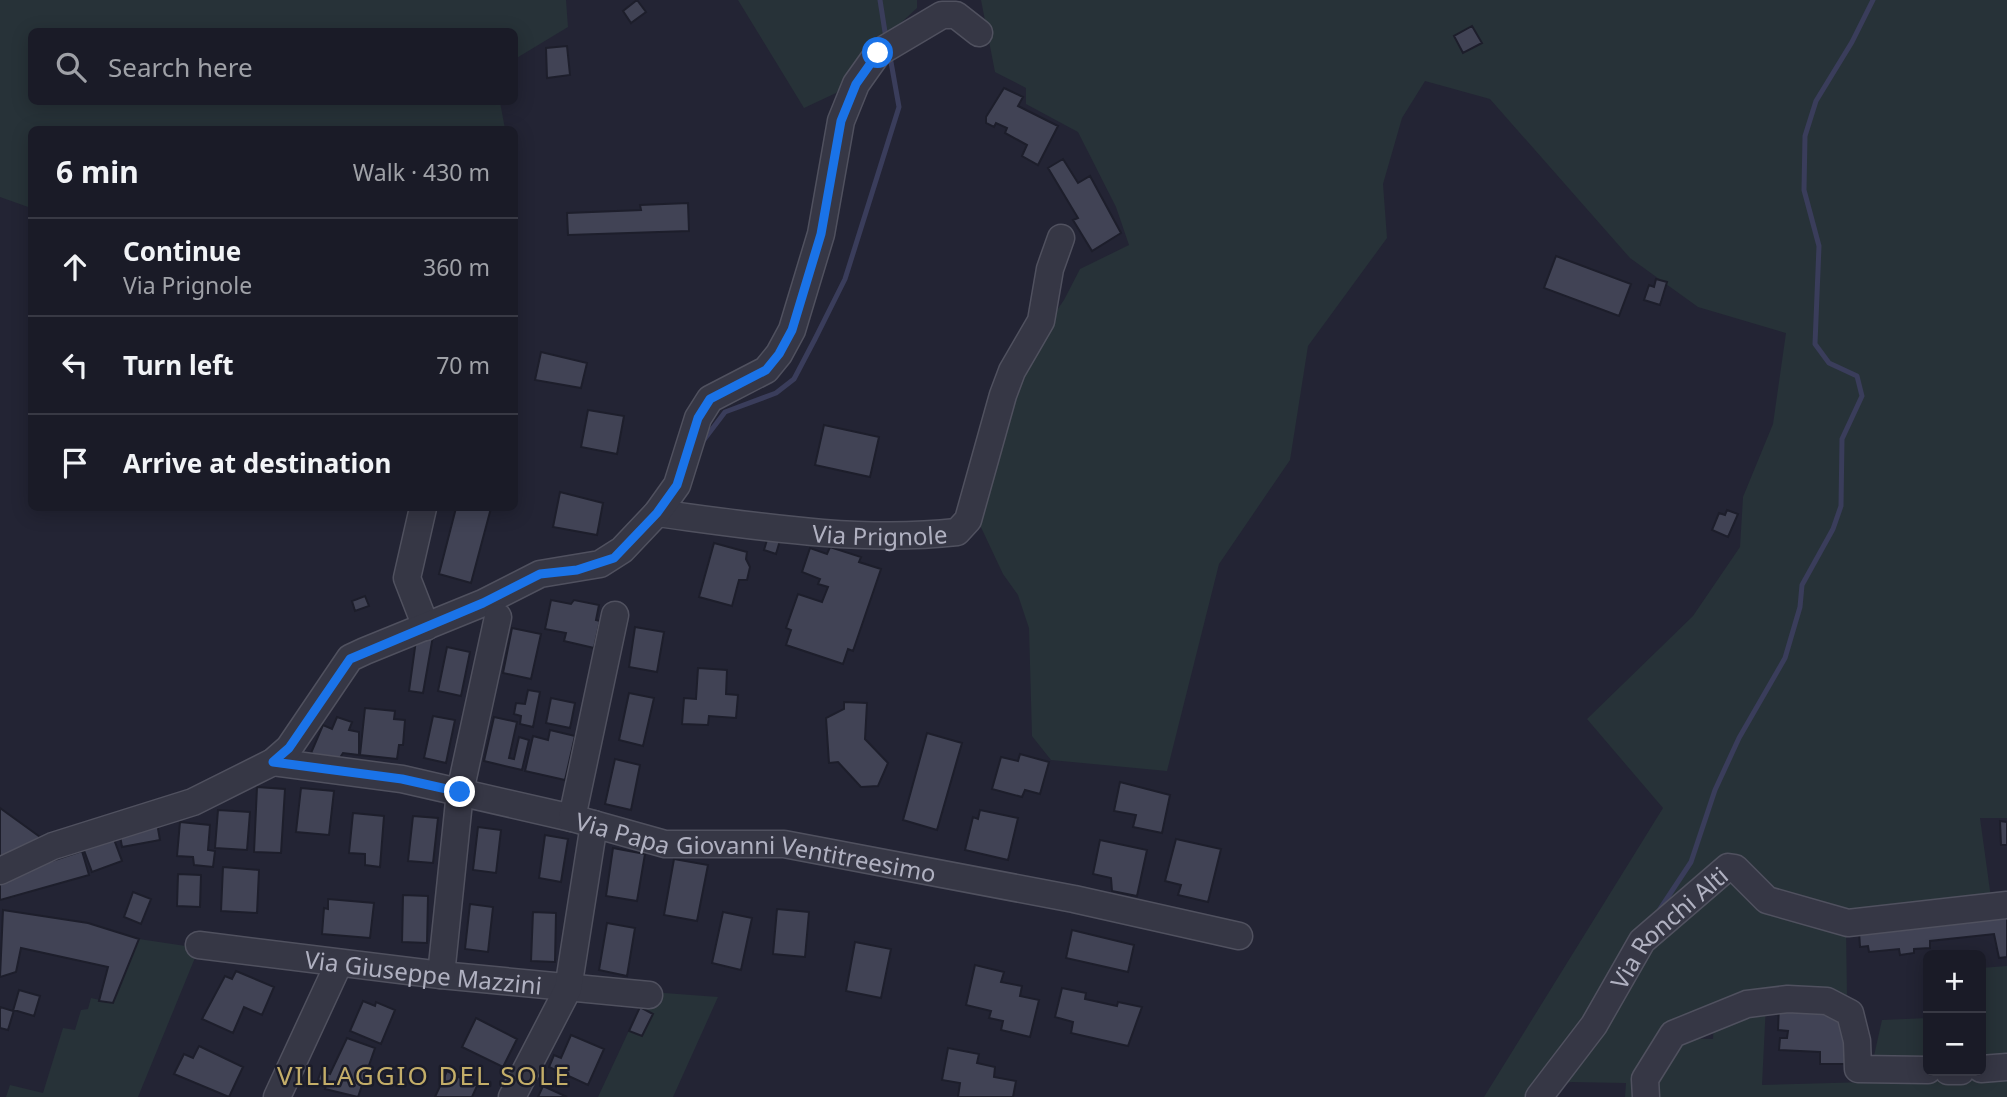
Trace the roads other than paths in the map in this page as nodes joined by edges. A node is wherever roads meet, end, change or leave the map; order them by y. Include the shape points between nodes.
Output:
1 (979, 33) dead end
2 (1061, 238) dead end
3 (422, 511) edge
4 (657, 513) junction
5 (615, 615) dead end
6 (498, 617) dead end
7 (426, 627) junction
8 (273, 762) junction
9 (460, 792) junction
10 (583, 821) junction
11 (0, 871) edge
12 (2007, 905) edge
13 (1239, 936) dead end
14 (199, 944) dead end
15 (339, 963) junction
16 (440, 975) junction
17 (568, 989) junction
18 (649, 995) dead end
19 (2007, 1067) edge
20 (1986, 1069) edge
21 (1923, 1070) edge
22 (277, 1097) edge
23 (512, 1097) edge
24 (1539, 1097) edge
25 (1646, 1097) edge

1 - 4 street via 956,15 942,15 878,53 856,84 841,121 821,234 792,330 766,370 710,399 698,418 677,485
2 - 4 street, Via Prignole via 1041,321 1012,371 968,520 957,532 863,534
3 - 7 street via 407,578
4 - 7 street via 614,558 577,570 540,574
5 - 10 street
6 - 9 street
7 - 8 street via 350,659 289,748
8 - 9 street, Via Papa Giovanni Ventitreesimo via 402,779
8 - 11 street via 192,802 54,846
9 - 10 street, Via Papa Giovanni Ventitreesimo
9 - 16 street
10 - 13 street, Via Papa Giovanni Ventitreesimo via 665,844 784,844 1074,899
10 - 17 street
12 - 24 street, Via Ronchi Alti via 1848,923 1766,900 1735,868 1728,867 1642,941 1594,1025
14 - 15 street, Via Giuseppe Mazzini
15 - 16 street, Via Giuseppe Mazzini
15 - 22 street
16 - 17 street, Via Giuseppe Mazzini
17 - 18 street, Via Giuseppe Mazzini
17 - 23 street
19 - 20 street
21 - 25 street via 1858,1069 1850,1013 1828,1001 1788,999 1747,1004 1673,1034 1645,1079

